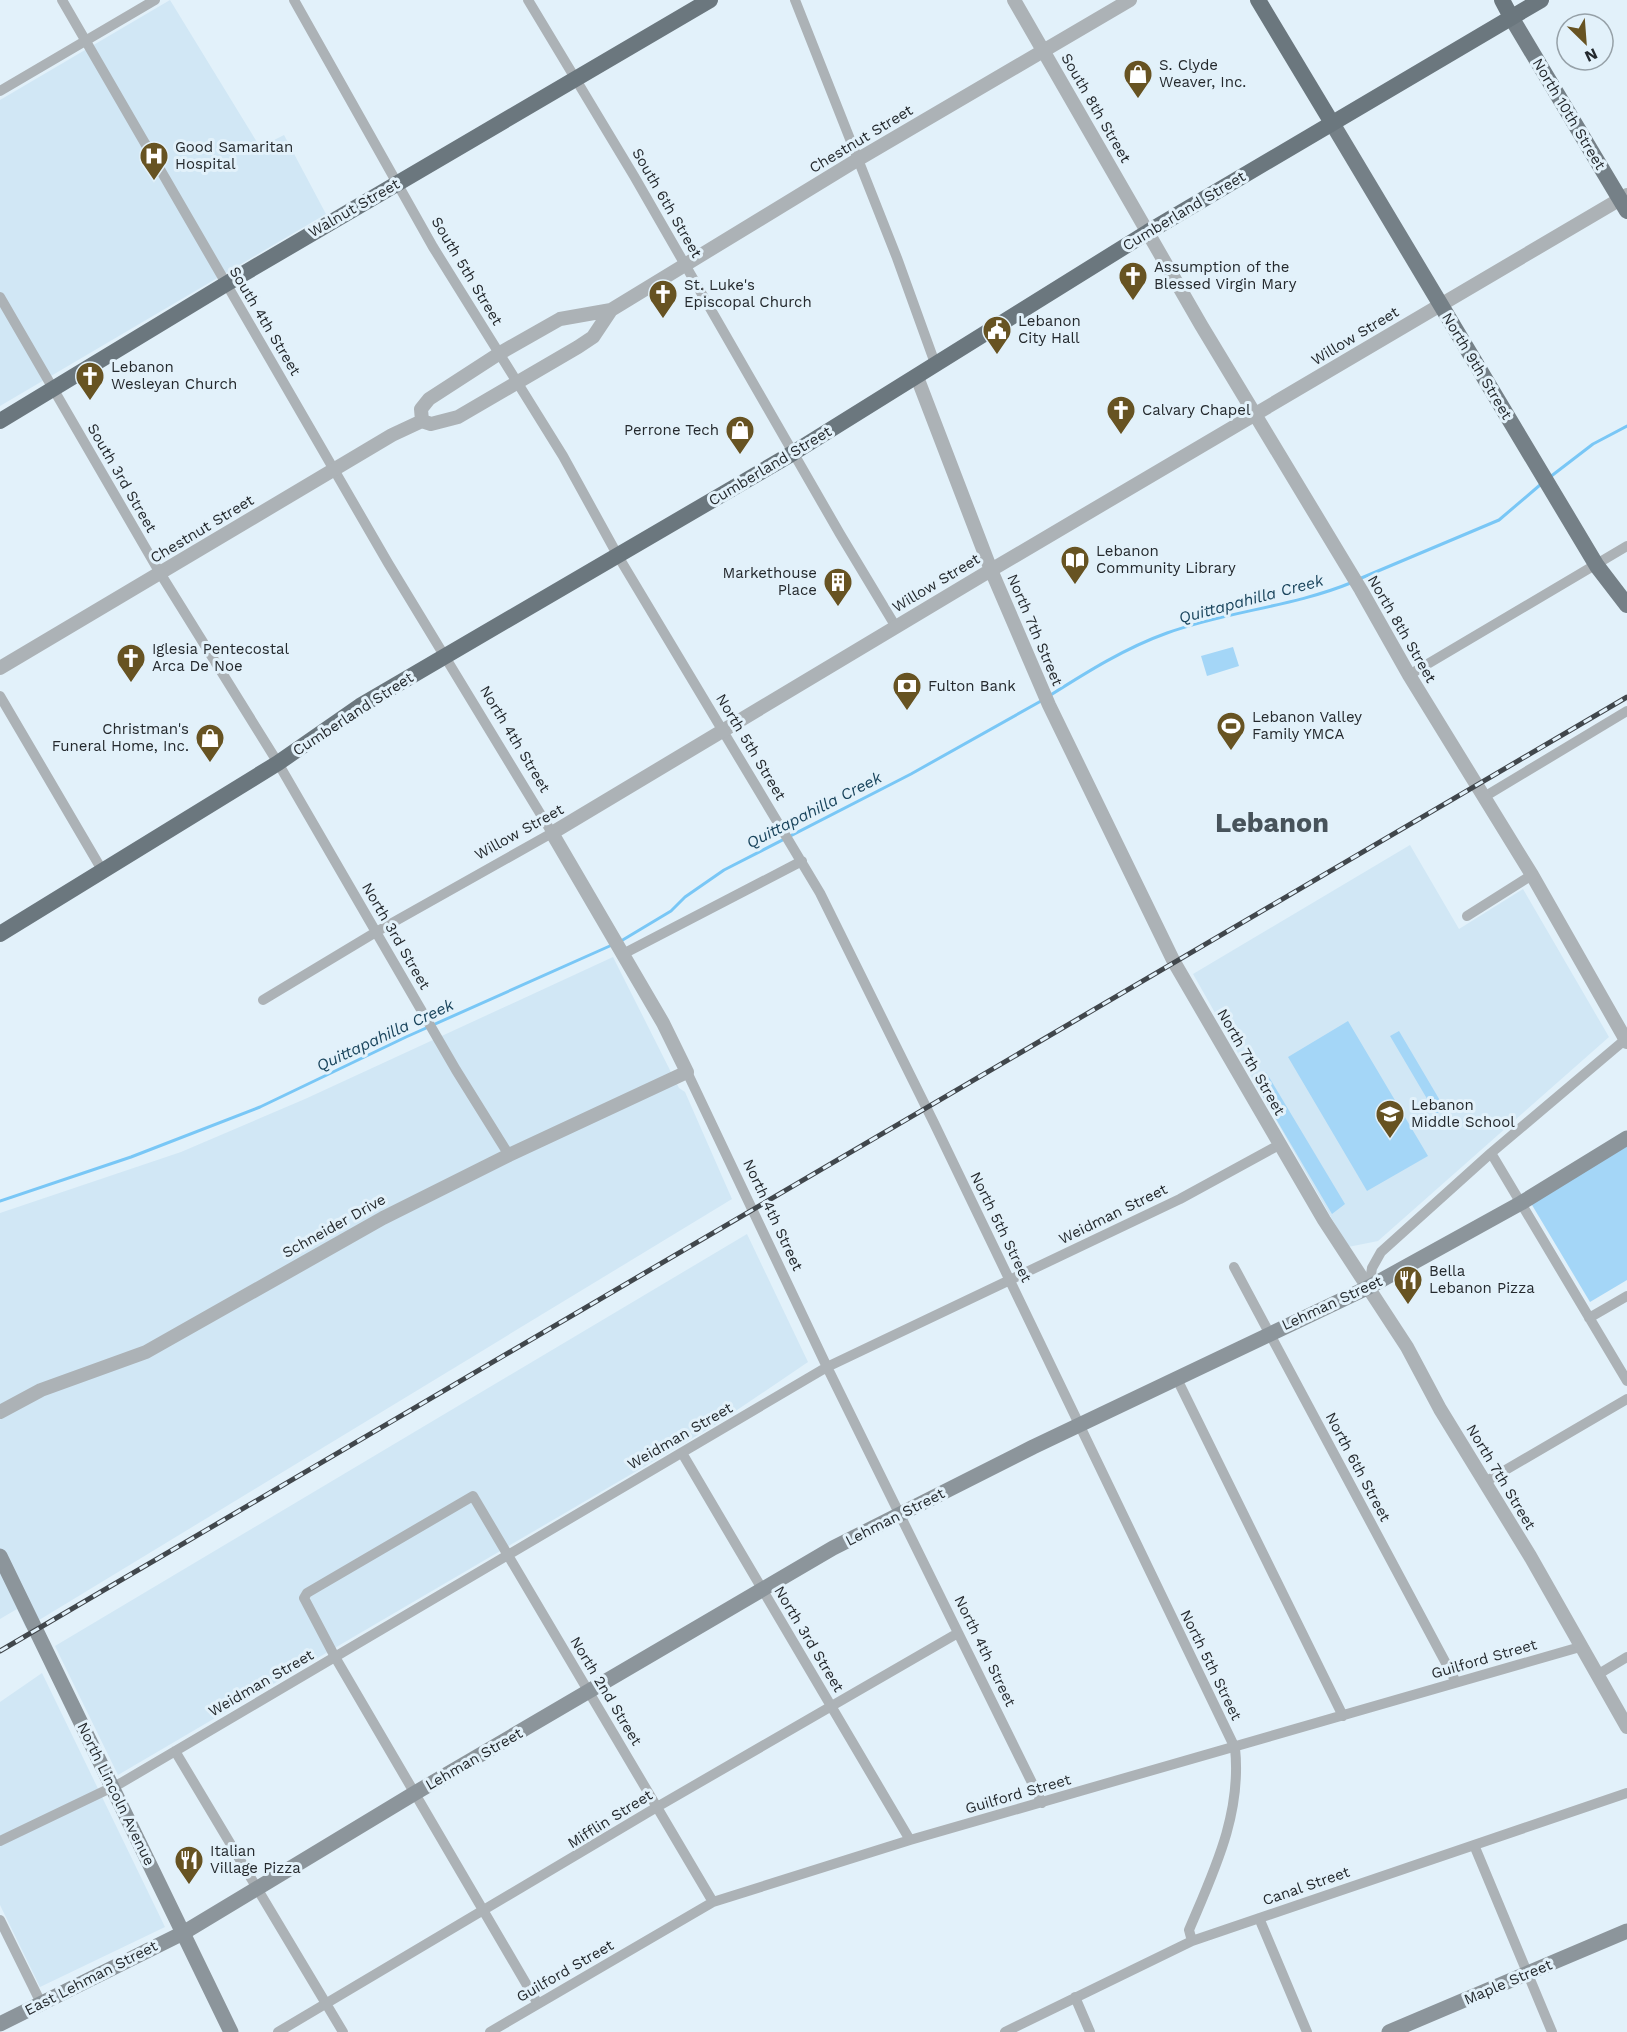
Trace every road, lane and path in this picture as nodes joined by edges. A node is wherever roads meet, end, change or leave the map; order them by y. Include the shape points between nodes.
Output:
1 (62, 0) edge
2 (155, 0) edge
3 (294, 0) edge
4 (528, 0) edge
5 (710, 0) edge
6 (795, 0) edge
7 (1014, 0) edge
8 (1130, 0) edge
9 (1258, 0) edge
10 (1502, 0) edge
11 (1541, 0) edge
12 (1512, 17) junction
13 (86, 41) junction
14 (1045, 51) junction
15 (576, 78) junction
16 (0, 91) edge
17 (1332, 123) junction
18 (857, 160) junction
19 (398, 182) junction
20 (1625, 201) edge
21 (1148, 232) junction
22 (686, 266) junction
23 (225, 284) junction
24 (0, 297) edge
25 (1441, 304) junction
26 (611, 310) junction
27 (500, 353) junction
28 (936, 366) junction
29 (916, 377) junction
30 (517, 382) junction
31 (53, 388) junction
32 (1255, 414) junction
33 (0, 421) edge
34 (422, 421) junction
35 (793, 453) junction
36 (335, 470) junction
37 (1627, 546) edge
38 (618, 556) junction
39 (1597, 566) junction
40 (991, 570) junction
41 (160, 573) junction
42 (1627, 605) edge
43 (896, 627) junction
44 (446, 656) junction
45 (0, 668) edge
46 (1409, 675) junction
47 (0, 696) edge
48 (1627, 711) edge
49 (724, 730) junction
50 (278, 763) junction
51 (1484, 797) junction
52 (552, 833) junction
53 (802, 861) junction
54 (102, 870) junction
55 (1532, 875) junction
56 (1467, 916) dead end
57 (376, 932) junction
58 (0, 934) edge
59 (619, 947) junction
60 (263, 1000) dead end
61 (1627, 1040) edge
62 (687, 1072) junction
63 (1627, 1137) edge
64 (1280, 1145) junction
65 (1491, 1153) junction
66 (509, 1155) junction
67 (1521, 1203) junction
68 (1234, 1267) dead end
69 (1010, 1280) junction
70 (1369, 1287) junction
71 (1627, 1296) edge
72 (1589, 1318) junction
73 (1269, 1333) junction
74 (827, 1367) junction
75 (1177, 1379) junction
76 (1627, 1381) edge
77 (1627, 1399) edge
78 (0, 1412) edge
79 (1080, 1426) junction
80 (681, 1453) junction
81 (1485, 1482) junction
82 (899, 1514) junction
83 (508, 1555) junction
84 (0, 1556) edge
85 (762, 1588) junction
86 (958, 1633) junction
87 (1580, 1647) junction
88 (335, 1657) junction
89 (1627, 1657) edge
90 (1597, 1675) junction
91 (1456, 1682) junction
92 (589, 1692) junction
93 (831, 1706) junction
94 (1343, 1716) junction
95 (1627, 1727) edge
96 (1235, 1748) junction
97 (175, 1750) junction
98 (113, 1786) junction
99 (414, 1793) junction
100 (1627, 1793) edge
101 (1042, 1803) junction
102 (657, 1807) junction
103 (910, 1840) junction
104 (0, 1841) edge
105 (1474, 1845) junction
106 (258, 1888) junction
107 (713, 1902) junction
108 (483, 1910) junction
109 (1259, 1918) junction
110 (0, 1920) edge
111 (1627, 1931) edge
112 (183, 1932) junction
113 (1192, 1941) junction
114 (1528, 1973) junction
115 (1075, 1997) junction
116 (41, 2003) junction
117 (326, 2004) junction
118 (538, 2004) junction
119 (0, 2024) edge
120 (231, 2032) edge
121 (278, 2032) edge
122 (343, 2032) edge
123 (490, 2032) edge
124 (1005, 2032) edge
125 (1090, 2032) edge
126 (1307, 2032) edge
127 (1389, 2032) edge
128 (1552, 2032) edge

1 - 13 street, South 4th Street
2 - 13 street
3 - 19 street, South 5th Street
4 - 15 street, South 6th Street
5 - 15 highway, Walnut Street
6 - 18 street
7 - 14 street, South 8th Street
8 - 14 street, Chestnut Street
9 - 17 highway
10 - 12 highway
11 - 12 highway, Cumberland Street
12 - 17 highway, Cumberland Street
12 - 20 main road, North 10th Street
13 - 16 street
13 - 23 street, South 4th Street
14 - 18 street, Chestnut Street
14 - 21 street, South 8th Street
15 - 19 highway, Walnut Street
15 - 22 street, South 6th Street
17 - 21 highway, Cumberland Street
17 - 25 main road, North 9th Street
18 - 22 street, Chestnut Street
18 - 28 street
19 - 23 highway, Walnut Street
19 - 27 street, South 5th Street via 433,247
20 - 25 street, Willow Street
21 - 28 highway, Cumberland Street
21 - 32 street, North 8th Street
22 - 26 street, Chestnut Street
22 - 35 street, South 6th Street
23 - 31 highway, Walnut Street
23 - 36 street, South 4th Street
24 - 31 street, South 3rd Street
25 - 32 street, Willow Street
25 - 39 main road, North 9th Street
26 - 27 street, Chestnut Street via 560,319
26 - 30 street, Chestnut Street via 593,337
27 - 30 street, South 5th Street
27 - 34 street, Chestnut Street via 429,399 421,409
28 - 29 highway, Cumberland Street
29 - 35 highway, Cumberland Street
29 - 40 street, North 7th Street
30 - 34 street, Chestnut Street via 458,417 431,424
30 - 38 street, South 5th Street
31 - 33 highway, Walnut Street
31 - 41 street, South 3rd Street
32 - 40 street, Willow Street
32 - 46 street, North 8th Street
34 - 36 street, Chestnut Street
35 - 38 highway, Cumberland Street
35 - 43 street
36 - 41 street, Chestnut Street
36 - 44 street, South 4th Street
37 - 39 street
38 - 44 highway, Cumberland Street
38 - 49 street, North 5th Street
39 - 42 main road, North 9th Street
39 - 46 street
40 - 43 street, Willow Street
40 - 64 street, North 7th Street via 1049,705 1174,962
41 - 45 street, Chestnut Street
41 - 50 street, South 3rd Street
43 - 49 street, Willow Street
44 - 50 highway, Cumberland Street via 360,706
44 - 52 street, North 4th Street
46 - 51 street, North 8th Street
47 - 54 street
48 - 51 street
49 - 52 street, Willow Street
49 - 53 street, North 5th Street
50 - 54 highway, Cumberland Street
50 - 57 street, North 3rd Street
51 - 55 street, North 8th Street
52 - 57 street, Willow Street
52 - 59 street, North 4th Street
53 - 59 street
53 - 69 street, North 5th Street
54 - 58 highway, Cumberland Street
55 - 56 street
55 - 61 street, North 8th Street
57 - 60 street, Willow Street
57 - 66 street, North 3rd Street
59 - 62 street, North 4th Street
61 - 65 street
62 - 66 street, Schneider Drive
62 - 74 street, North 4th Street
63 - 67 main road, Lehman Street
64 - 69 street, Weidman Street
64 - 70 street, North 7th Street via 1359,1278
65 - 67 street
65 - 70 street via 1381,1252 1372,1268
66 - 78 street, Schneider Drive via 364,1228 146,1352 41,1390
67 - 70 main road, Lehman Street
67 - 72 street
68 - 73 street, North 6th Street
69 - 74 street, Weidman Street
69 - 79 street, North 5th Street
70 - 73 main road, Lehman Street
70 - 81 street, North 7th Street
71 - 72 street
72 - 76 street
73 - 75 main road, Lehman Street
73 - 91 street, North 6th Street
74 - 80 street, Weidman Street
74 - 82 street, North 4th Street
75 - 79 main road, Lehman Street
75 - 94 street
77 - 81 street
79 - 82 main road, Lehman Street
79 - 96 street, North 5th Street
80 - 83 street, Weidman Street
80 - 85 street, North 3rd Street
81 - 87 street, North 7th Street
82 - 85 main road, Lehman Street
82 - 86 street, North 4th Street
83 - 88 street, Weidman Street
83 - 88 street, North 2nd Street via 473,1496 307,1593 304,1598
83 - 92 street, North 2nd Street
84 - 98 main road, North Lincoln Avenue
85 - 92 main road, Lehman Street
85 - 93 street, North 3rd Street
86 - 93 street, Mifflin Street
86 - 101 street, North 4th Street
87 - 90 street, North 7th Street
87 - 91 street, Guilford Street
88 - 97 street, Weidman Street
88 - 99 street
89 - 90 street
90 - 95 street, North 7th Street
91 - 94 street, Guilford Street
92 - 99 main road, Lehman Street
92 - 102 street, North 2nd Street
93 - 102 street, Mifflin Street
93 - 103 street, North 3rd Street
94 - 96 street, Guilford Street
96 - 101 street, Guilford Street
96 - 113 street, North 5th Street via 1234,1806 1219,1858 1189,1930
97 - 98 street, Weidman Street
97 - 106 street
98 - 104 street, Weidman Street
98 - 112 main road, North Lincoln Avenue
99 - 106 main road, Lehman Street
99 - 108 street
100 - 105 street, Canal Street
101 - 103 street, Guilford Street
102 - 107 street, North 2nd Street
102 - 108 street, Mifflin Street
103 - 107 street, Guilford Street
105 - 109 street, Canal Street
105 - 114 street
106 - 112 main road, Lehman Street
106 - 117 street
107 - 118 street, Guilford Street
108 - 117 street, Mifflin Street
108 - 118 street
109 - 113 street, Canal Street
109 - 126 street
110 - 116 street
111 - 114 main road, Maple Street
112 - 116 main road, East Lehman Street
112 - 120 main road, North Lincoln Avenue
113 - 115 street, Canal Street
114 - 127 main road, Maple Street
114 - 128 street
115 - 124 street, Canal Street
115 - 125 street
116 - 119 main road, East Lehman Street
117 - 121 street, Mifflin Street
117 - 122 street
118 - 123 street, Guilford Street

